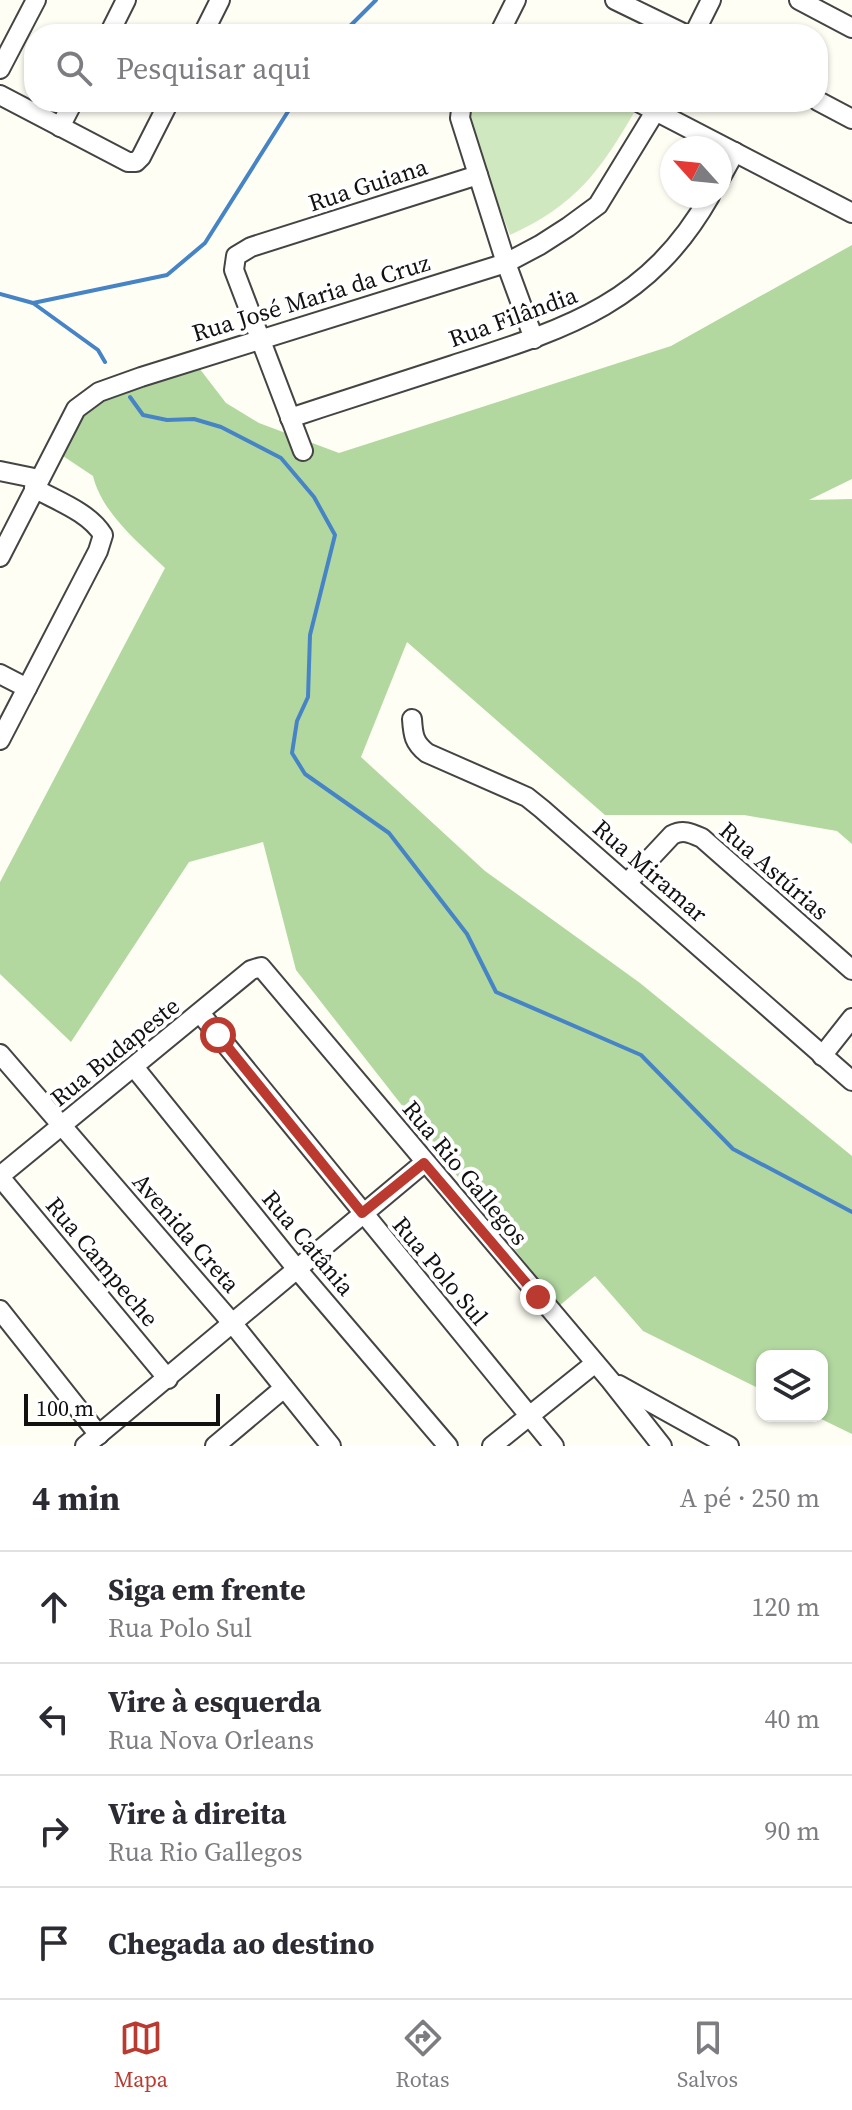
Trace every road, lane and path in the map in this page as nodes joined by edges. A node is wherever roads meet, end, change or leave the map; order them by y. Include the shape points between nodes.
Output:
1 (36, 0) edge
2 (126, 0) edge
3 (220, 0) edge
4 (516, 0) edge
5 (615, 0) edge
6 (711, 0) edge
7 (799, 0) edge
8 (114, 24) edge
9 (208, 24) edge
10 (505, 24) edge
11 (664, 24) edge
12 (699, 24) edge
13 (852, 28) edge
14 (0, 69) edge
15 (0, 95) edge
16 (828, 106) edge
17 (24, 108) edge
18 (32, 112) edge
19 (68, 112) edge
20 (164, 112) edge
21 (461, 112) edge
22 (655, 112) edge
23 (667, 112) edge
24 (852, 119) edge
25 (60, 127) junction
26 (735, 152) junction
27 (732, 157) edge
28 (478, 175) junction
29 (702, 208) edge
30 (852, 213) edge
31 (506, 263) junction
32 (258, 338) junction
33 (534, 339) junction
34 (290, 418) junction
35 (303, 451) dead end
36 (0, 471) edge
37 (36, 484) junction
38 (0, 557) edge
39 (0, 674) edge
40 (27, 688) junction
41 (412, 719) dead end
42 (0, 740) edge
43 (628, 882) junction
44 (261, 967) joint
45 (852, 970) edge
46 (200, 1013) junction
47 (852, 1018) edge
48 (0, 1054) edge
49 (822, 1056) junction
50 (134, 1067) junction
51 (852, 1081) edge
52 (63, 1126) junction
53 (424, 1163) junction
54 (0, 1176) edge
55 (362, 1213) junction
56 (296, 1268) junction
57 (0, 1310) edge
58 (233, 1324) junction
59 (594, 1364) junction
60 (168, 1379) junction
61 (610, 1380) junction
62 (284, 1388) junction
63 (529, 1416) junction
64 (92, 1440) edge
65 (219, 1445) edge
66 (331, 1446) edge
67 (448, 1446) edge
68 (492, 1446) edge
69 (554, 1446) edge
70 (662, 1446) edge
71 (729, 1446) edge

1 - 14 street
2 - 8 street
3 - 9 street
4 - 10 street
5 - 11 street
6 - 12 street
7 - 13 street
15 - 17 street
16 - 24 street
18 - 25 street
19 - 25 street
20 - 25 street via 136,162
21 - 28 street
22 - 31 street, Rua José Maria da Cruz via 598,205
23 - 26 street
26 - 27 street
26 - 30 street
28 - 31 street
28 - 32 street, Rua Guiana via 241,252 233,261
29 - 33 street, Rua Filândia via 676,245 639,283 581,320
31 - 32 street, Rua José Maria da Cruz
31 - 33 street
32 - 34 street
32 - 37 street, Rua José Maria da Cruz via 112,386 86,400 68,419
33 - 34 street, Rua Filândia
34 - 35 street
36 - 37 street
37 - 38 street, Rua José Maria da Cruz
37 - 40 street via 103,535
39 - 40 street
40 - 42 street
41 - 43 street, Rua Miramar via 418,747 527,797
43 - 45 street, Rua Astúrias via 672,835 688,832 702,838
43 - 49 street, Rua Miramar
44 - 46 street, Rua Budapeste
44 - 53 street, Rua Rio Gallegos
46 - 50 street, Rua Budapeste
46 - 55 street, Rua Polo Sul
47 - 49 street
48 - 52 street, Avenida Creta
49 - 51 street, Rua Miramar
50 - 52 street, Rua Budapeste
50 - 56 street, Rua Catânia
52 - 54 street, Rua Budapeste
52 - 58 street, Avenida Creta
53 - 55 street
53 - 59 street, Rua Rio Gallegos
54 - 60 street, Rua Campeche
55 - 56 street
55 - 63 street, Rua Polo Sul
56 - 58 street
56 - 67 street, Rua Catânia
57 - 64 street
58 - 60 street
58 - 62 street, Avenida Creta
59 - 61 street, Rua Rio Gallegos
59 - 63 street
60 - 64 street
61 - 70 street, Rua Rio Gallegos
61 - 71 street
62 - 65 street
62 - 66 street, Avenida Creta
63 - 68 street
63 - 69 street, Rua Polo Sul

